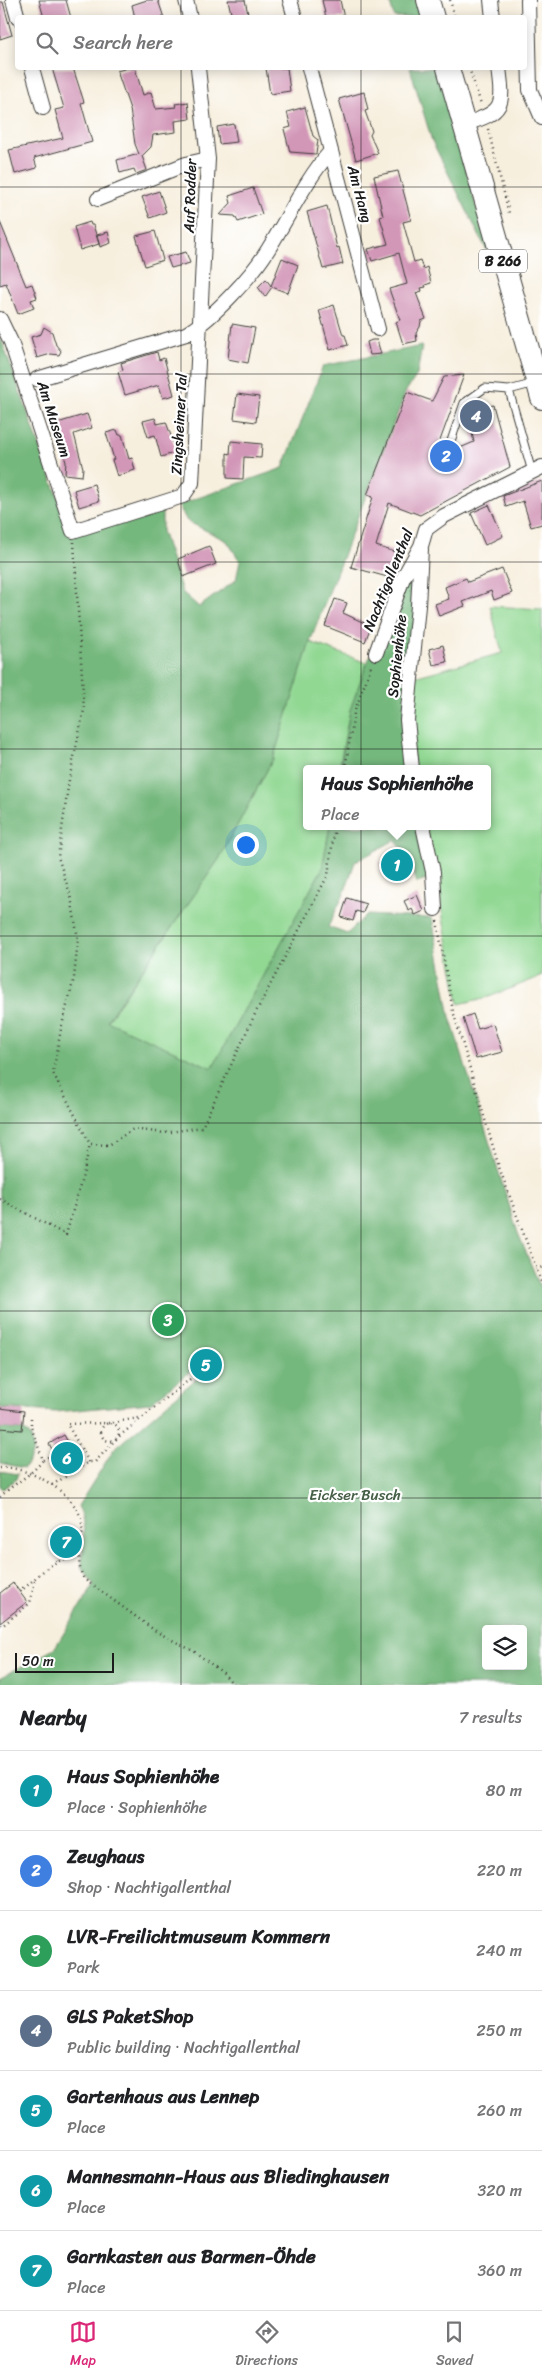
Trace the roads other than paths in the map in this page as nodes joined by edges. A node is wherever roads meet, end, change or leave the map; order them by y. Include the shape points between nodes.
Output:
1 (13, 0) edge
2 (186, 0) edge
3 (290, 0) edge
4 (428, 0) edge
5 (491, 0) edge
6 (528, 0) edge
7 (17, 15) edge
8 (189, 15) edge
9 (294, 15) edge
10 (432, 15) edge
11 (493, 15) edge
12 (33, 70) edge
13 (198, 70) edge
14 (310, 70) edge
15 (449, 70) edge
16 (498, 70) edge
17 (43, 108) dead end
18 (541, 115) edge
19 (475, 121) junction
20 (331, 151) junction
21 (208, 159) junction
22 (98, 199) dead end
23 (0, 318) edge
24 (201, 325) junction
25 (378, 329) dead end
26 (37, 379) dead end
27 (509, 390) junction
28 (540, 390) edge
29 (451, 440) dead end
30 (537, 470) edge
31 (74, 531) joint
32 (421, 546) junction
33 (376, 653) road end
34 (412, 765) edge
35 (424, 830) edge
36 (435, 909) road end

1 - 7 street
2 - 8 street
3 - 9 street
4 - 10 main road
5 - 11 street
6 - 18 street via 530,90
12 - 17 street
13 - 21 street, Auf Rodder
14 - 20 street, Am Hang
15 - 19 main road, B 266
16 - 19 street via 502,92 500,103 496,110
19 - 28 main road, B 266
20 - 24 street via 318,165 268,251 228,299
20 - 25 street, Am Hang
21 - 22 street via 186,164
21 - 24 street, Auf Rodder
23 - 31 street, Am Museum via 12,342
24 - 26 street via 186,334
24 - 31 street, Zingsheimer Tal via 192,483 183,496
27 - 28 lane
27 - 29 lane via 485,388 464,402
27 - 30 lane
30 - 32 street, Nachtigallenthal via 444,516 426,529
32 - 33 street, Nachtigallenthal via 403,578
32 - 34 street, Sophienhöhe via 407,720
35 - 36 street via 433,872

